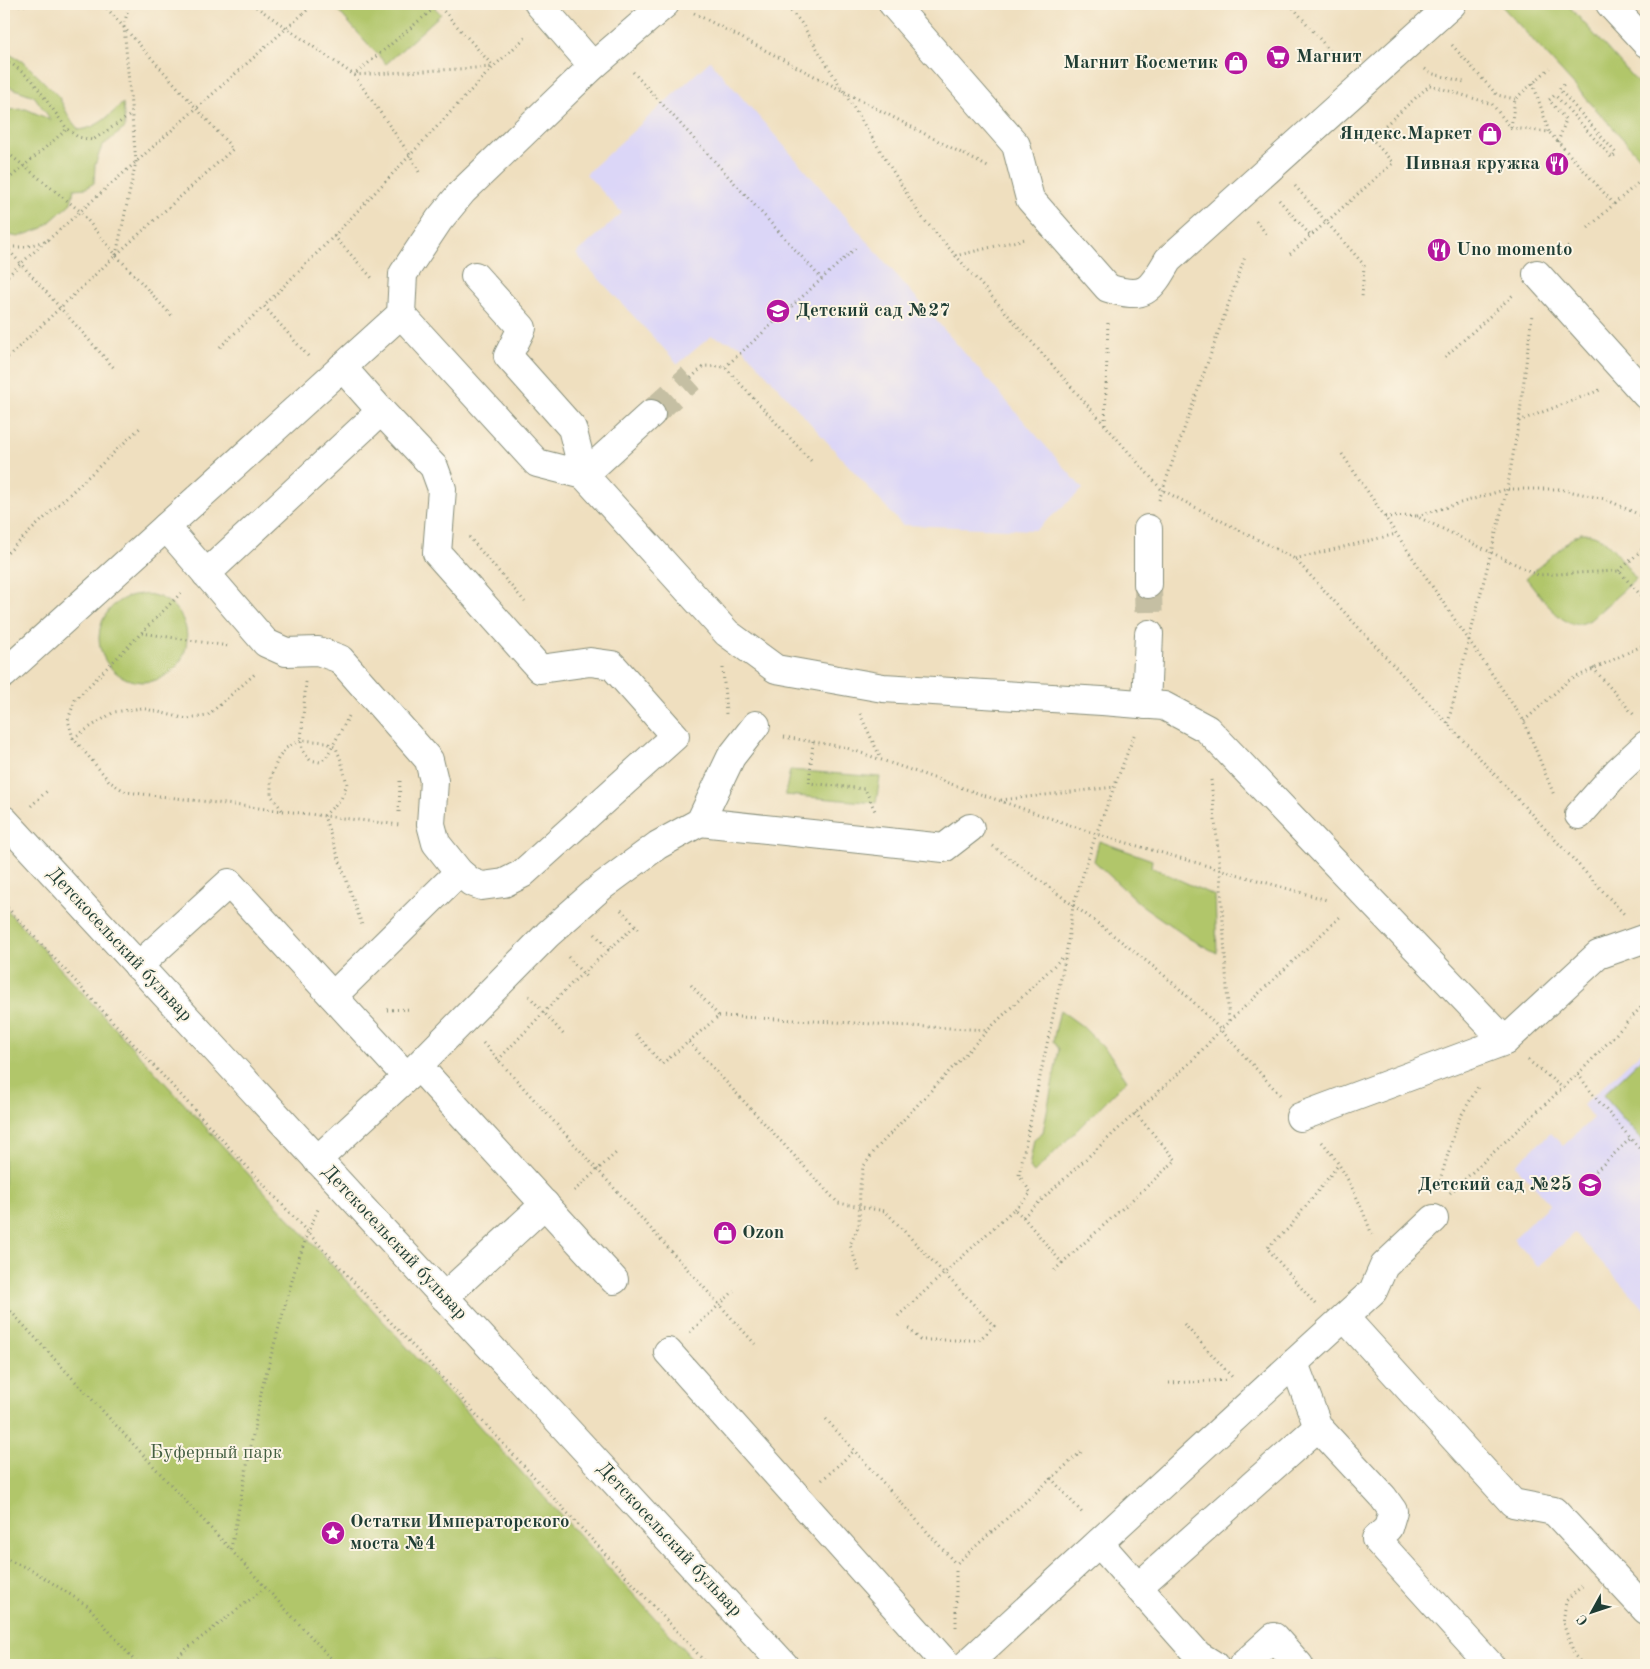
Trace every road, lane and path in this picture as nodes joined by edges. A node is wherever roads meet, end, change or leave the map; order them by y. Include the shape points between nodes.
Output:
1 (72, 4) edge
2 (103, 4) edge
3 (129, 4) edge
4 (252, 4) edge
5 (314, 4) edge
6 (439, 4) edge
7 (784, 4) edge
8 (893, 4) edge
9 (1290, 4) edge
10 (1452, 4) edge
11 (1610, 4) edge
12 (4, 5) edge
13 (677, 7) edge
14 (545, 10) edge
15 (124, 26) junction
16 (288, 27) junction
17 (1451, 43) dead end
18 (1646, 43) edge
19 (1402, 48) junction
20 (603, 58) junction
21 (4, 62) edge
22 (493, 67) junction
23 (1550, 68) dead end
24 (354, 75) junction
25 (1464, 82) dead end
26 (1533, 82) junction
27 (1564, 84) dead end
28 (1360, 87) junction
29 (843, 91) junction
30 (1515, 99) junction
31 (196, 108) junction
32 (132, 114) junction
33 (1511, 128) junction
34 (67, 129) junction
35 (1549, 132) junction
36 (1558, 142) junction
37 (4, 150) edge
38 (410, 155) junction
39 (136, 162) junction
40 (24, 168) junction
41 (419, 172) dead end
42 (1646, 176) edge
43 (1291, 182) dead end
44 (4, 183) edge
45 (1026, 187) junction
46 (1278, 198) dead end
47 (1614, 204) junction
48 (80, 211) junction
49 (1254, 219) dead end
50 (1326, 222) junction
51 (1587, 229) dead end
52 (1058, 230) junction
53 (334, 236) junction
54 (1268, 236) dead end
55 (1311, 236) junction
56 (48, 240) junction
57 (858, 246) dead end
58 (1569, 246) dead end
59 (5, 247) edge
60 (1290, 254) dead end
61 (116, 255) junction
62 (955, 256) junction
63 (1245, 257) dead end
64 (20, 263) junction
65 (1536, 274) junction
66 (475, 276) dead end
67 (4, 279) edge
68 (822, 279) junction
69 (1108, 288) junction
70 (1362, 298) dead end
71 (401, 302) junction
72 (264, 306) junction
73 (60, 308) junction
74 (172, 316) dead end
75 (220, 346) dead end
76 (4, 353) edge
77 (1445, 357) dead end
78 (725, 367) junction
79 (114, 368) dead end
80 (335, 373) junction
81 (690, 378) tunnel mouth
82 (1638, 386) edge
83 (381, 411) junction
84 (651, 414) tunnel mouth
85 (1520, 421) junction
86 (1105, 425) junction
87 (142, 426) dead end
88 (1342, 454) dead end
89 (813, 463) dead end
90 (584, 475) junction
91 (1507, 489) junction
92 (1162, 490) junction
93 (1416, 516) junction
94 (1385, 517) junction
95 (1646, 519) edge
96 (166, 527) junction
97 (1148, 529) joint
98 (468, 534) dead end
99 (1396, 534) junction
100 (1646, 546) edge
101 (1491, 551) junction
102 (4, 556) edge
103 (1295, 559) junction
104 (201, 568) junction
105 (1619, 571) junction
106 (1148, 584) tunnel mouth
107 (1646, 601) edge
108 (530, 607) dead end
109 (142, 633) junction
110 (727, 633) junction
111 (1149, 634) tunnel mouth
112 (225, 640) dead end
113 (1469, 640) junction
114 (1646, 644) edge
115 (7, 665) edge
116 (250, 667) dead end
117 (1593, 668) junction
118 (256, 673) junction
119 (263, 675) dead end
120 (299, 682) dead end
121 (306, 682) junction
122 (845, 682) junction
123 (313, 683) dead end
124 (1146, 704) junction
125 (357, 721) dead end
126 (1524, 721) junction
127 (1448, 724) junction
128 (768, 731) joint
129 (1643, 733) edge
130 (73, 738) junction
131 (301, 740) junction
132 (813, 742) junction
133 (333, 746) junction
134 (734, 753) junction
135 (882, 760) junction
136 (1211, 776) dead end
137 (401, 779) dead end
138 (1115, 787) junction
139 (998, 800) junction
140 (1568, 808) joint
141 (283, 811) junction
142 (399, 815) dead end
143 (324, 816) junction
144 (4, 820) edge
145 (700, 822) junction
146 (1550, 823) dead end
147 (970, 828) joint
148 (1545, 829) junction
149 (403, 832) dead end
150 (1096, 834) junction
151 (889, 842) junction
152 (1220, 870) junction
153 (460, 872) junction
154 (1357, 900) junction
155 (4, 904) edge
156 (1073, 906) junction
157 (636, 925) dead end
158 (1646, 938) edge
159 (1066, 955) junction
160 (373, 956) junction
161 (138, 966) junction
162 (509, 973) junction
163 (692, 985) dead end
164 (333, 996) junction
165 (1646, 1002) edge
166 (544, 1012) junction
167 (719, 1016) junction
168 (462, 1020) junction
169 (1228, 1023) junction
170 (988, 1030) junction
171 (1220, 1030) junction
172 (636, 1034) dead end
173 (566, 1036) dead end
174 (1505, 1041) junction
175 (689, 1042) junction
176 (498, 1060) junction
177 (412, 1071) junction
178 (1578, 1074) junction
179 (1481, 1081) dead end
180 (1563, 1088) junction
181 (1135, 1113) junction
182 (1300, 1117) junction
183 (1631, 1138) junction
184 (616, 1152) dead end
185 (1646, 1156) edge
186 (317, 1160) junction
187 (1339, 1164) junction
188 (598, 1170) junction
189 (1596, 1171) dead end
190 (861, 1206) junction
191 (548, 1208) junction
192 (1014, 1209) junction
193 (1436, 1211) junction
194 (1023, 1217) junction
195 (311, 1226) dead end
196 (308, 1232) junction
197 (1062, 1263) junction
198 (1384, 1266) junction
199 (859, 1271) dead end
200 (1052, 1272) dead end
201 (944, 1274) junction
202 (614, 1280) dead end
203 (734, 1291) dead end
204 (444, 1297) junction
205 (4, 1304) edge
206 (720, 1305) junction
207 (898, 1316) dead end
208 (1340, 1322) junction
209 (1184, 1324) dead end
210 (908, 1327) dead end
211 (755, 1344) dead end
212 (668, 1352) joint
213 (1294, 1363) junction
214 (1169, 1383) dead end
215 (826, 1419) dead end
216 (1318, 1426) junction
217 (855, 1450) junction
218 (1081, 1452) dead end
219 (1051, 1478) junction
220 (800, 1500) junction
221 (1102, 1540) junction
222 (231, 1550) junction
223 (4, 1558) edge
224 (956, 1564) junction
225 (1604, 1565) junction
226 (265, 1588) junction
227 (1138, 1588) junction
228 (1646, 1610) edge
229 (956, 1628) dead end
230 (138, 1665) edge
231 (166, 1665) edge
232 (336, 1665) edge
233 (708, 1665) edge
234 (784, 1665) edge
235 (947, 1665) edge
236 (966, 1665) edge
237 (1214, 1665) edge
238 (1242, 1665) edge
239 (1299, 1665) edge
240 (1490, 1665) edge
241 (1583, 1665) edge

1 - 12 path
2 - 15 path
3 - 15 path
4 - 16 path
5 - 16 path
6 - 22 path
6 - 24 path
7 - 29 path via 800,21
8 - 45 street via 1016,145
9 - 28 path
10 - 19 street
11 - 18 street
13 - 20 street
13 - 29 path
14 - 20 street
14 - 22 path
15 - 31 path
15 - 32 path
16 - 24 path
16 - 31 path
17 - 30 path via 1497,95
19 - 25 path via 1430,73
19 - 28 street
20 - 68 path via 662,104
20 - 71 street via 462,192 403,274
21 - 34 path via 12,64 32,80
22 - 24 path
22 - 38 path
23 - 26 path
24 - 38 path
26 - 30 path
26 - 35 path
27 - 36 path via 1559,89 1616,153 1612,158 1555,95 1548,100 1566,120
28 - 69 street via 1168,260 1154,284 1141,293 1126,294
29 - 45 path
29 - 62 path via 920,215
30 - 33 path
31 - 39 path
31 - 61 path via 233,149
32 - 34 path via 92,140 78,137
32 - 39 path
33 - 35 path
33 - 50 path via 1492,104 1430,85 1371,138 1393,163
34 - 40 path
35 - 36 path
36 - 47 path
37 - 40 path
38 - 41 path
38 - 53 path
39 - 48 path
39 - 61 path
40 - 44 path
40 - 48 path
42 - 47 path
43 - 50 path
45 - 52 street via 1030,199
46 - 55 path
47 - 51 path
48 - 56 path
48 - 61 path
49 - 54 path
50 - 55 path
50 - 70 path via 1364,265
52 - 62 path
52 - 69 street
53 - 71 path via 381,287
53 - 72 path
55 - 60 path
56 - 59 path via 25,247
56 - 64 path
57 - 68 path
58 - 65 path
59 - 64 path
61 - 73 path
61 - 74 path
62 - 86 path
63 - 92 path
64 - 67 path
64 - 73 path
65 - 77 path
65 - 82 street
65 - 85 path
66 - 90 street via 522,328 508,356 572,428
68 - 78 path
69 - 86 path
71 - 80 street
71 - 90 street via 537,463
72 - 75 path
72 - 80 path
73 - 76 path via 8,357
73 - 79 path
78 - 81 path via 704,366
78 - 89 path
80 - 83 street
80 - 96 street
82 - 85 path
83 - 104 street
83 - 153 street via 434,467 442,489 438,553 540,669 590,662 612,665 675,736 522,874 504,883 482,886 471,882
84 - 90 street
85 - 91 path
86 - 92 path
87 - 102 path
88 - 94 path
90 - 110 street
91 - 93 path
91 - 95 path via 1559,489 1605,499
91 - 101 path
92 - 97 path
92 - 103 path
93 - 94 path
93 - 101 path
94 - 99 path
96 - 104 street
96 - 115 street
97 - 106 street
98 - 108 path
99 - 103 path
99 - 113 path
100 - 105 path
101 - 105 path via 1538,575
101 - 113 path
103 - 127 path
104 - 109 path via 175,580 184,591
104 - 153 street via 266,643 286,652 318,651 340,659 429,760 434,781 431,824 436,843
105 - 107 path
109 - 112 path via 231,646
109 - 130 path via 75,700 68,720
110 - 122 street via 776,669
110 - 134 path via 722,660 726,717
111 - 124 street
113 - 126 path
113 - 127 path
114 - 117 path
116 - 118 path
117 - 126 path via 1568,680
117 - 129 path
118 - 119 path
118 - 130 path via 207,716 187,719 142,708 114,712
120 - 121 path
121 - 123 path
121 - 131 path
122 - 124 street via 883,688
122 - 135 path
124 - 138 path
124 - 154 street via 1164,706 1207,729
125 - 133 path via 350,713
126 - 140 path
127 - 148 path
128 - 132 path
128 - 134 street
129 - 140 street via 1618,771
130 - 141 path via 110,782 126,792
131 - 133 path via 326,742
131 - 133 path via 302,750 310,760 320,762
131 - 141 path via 286,748 272,776 271,795
132 - 135 path via 844,746
132 - 151 path via 809,783 865,789
133 - 143 path via 341,760 346,784 341,799
134 - 145 street
135 - 139 path
136 - 152 path
137 - 142 path
138 - 139 path
138 - 150 path
139 - 150 path
141 - 143 path
143 - 149 path via 400,825
143 - 160 path
144 - 161 street, Детскосельский бульвар
145 - 151 street
145 - 162 street via 658,845 601,887
146 - 148 path
147 - 151 street via 944,848
147 - 156 path
148 - 158 path
150 - 152 path
150 - 156 path
152 - 154 path
152 - 169 path
153 - 160 street
154 - 169 path
154 - 174 street
155 - 196 path
156 - 159 path
156 - 171 path via 1167,978
157 - 166 path
158 - 174 street via 1598,955
159 - 170 path
159 - 192 path via 1019,1175 1030,1193
160 - 164 street
161 - 164 street via 229,883
161 - 186 street, Детскосельский бульвар
162 - 166 path
162 - 168 street
163 - 167 path
164 - 177 street
165 - 178 path
166 - 173 path
166 - 176 path
167 - 170 path
167 - 175 path
168 - 176 path
168 - 177 street
169 - 171 path
170 - 190 path via 876,1148 863,1167
171 - 181 path via 1195,1058
171 - 182 path
172 - 175 path via 662,1064
174 - 180 path
174 - 182 street
175 - 190 path via 838,1203
176 - 188 path
177 - 186 street
177 - 191 street
178 - 180 path
178 - 183 path
179 - 193 path via 1458,1120 1437,1188
180 - 193 path
181 - 194 path
181 - 197 path via 1176,1160
182 - 187 path
183 - 185 path
183 - 189 path
184 - 188 path
186 - 204 street, Детскосельский бульвар
187 - 198 path via 1362,1208
187 - 208 path via 1289,1228 1267,1248
188 - 191 path
188 - 206 path
190 - 199 path via 860,1225 850,1244
190 - 201 path via 885,1211
191 - 202 street
191 - 204 street
192 - 194 path
192 - 201 path
193 - 198 street
194 - 197 path
195 - 196 path
196 - 222 path via 262,1388
196 - 233 path
197 - 200 path
198 - 208 street via 1373,1291
201 - 207 path
201 - 210 path via 994,1326 979,1340 920,1340
203 - 206 path
204 - 234 street, Детскосельский бульвар
205 - 222 path
206 - 211 path
206 - 212 path
208 - 213 street
208 - 225 street via 1513,1503 1554,1511
209 - 214 path via 1234,1380
212 - 220 street
213 - 216 street
213 - 221 street
215 - 217 path
216 - 227 street
216 - 240 street via 1392,1511 1388,1528 1376,1539
217 - 220 path
217 - 224 path
218 - 219 path
219 - 221 path
219 - 224 path
220 - 235 street
221 - 227 street
221 - 236 street
222 - 226 path
223 - 230 path via 32,1570 88,1606
224 - 229 path
225 - 228 street
225 - 241 path via 1566,1600 1563,1623 1575,1656
226 - 231 path
226 - 232 path
227 - 237 street via 1198,1655
238 - 239 street via 1274,1637

